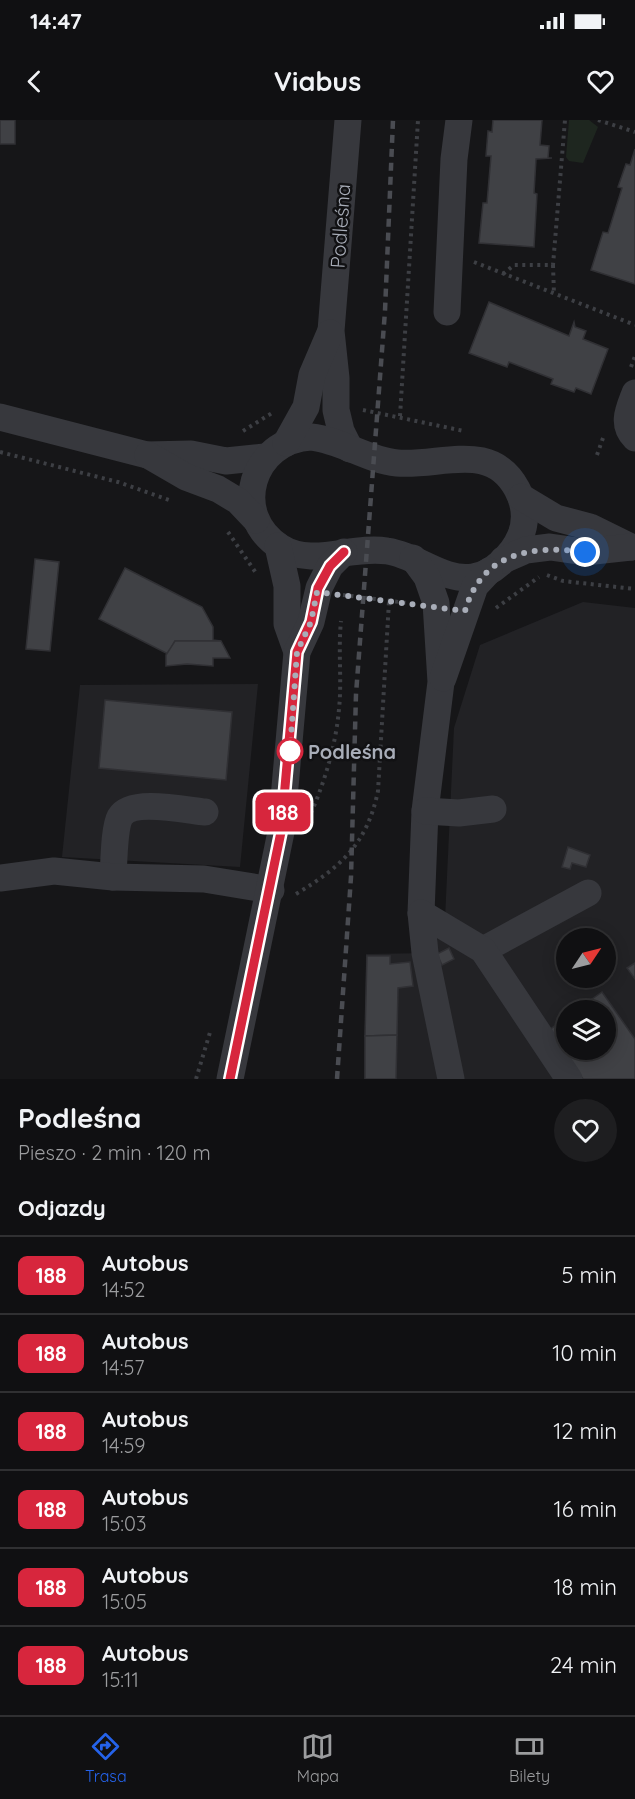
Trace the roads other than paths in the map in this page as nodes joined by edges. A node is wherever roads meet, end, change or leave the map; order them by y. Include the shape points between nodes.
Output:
1 (348, 120) edge
2 (459, 120) edge
3 (447, 312) dead end
4 (331, 332) junction
5 (635, 393) edge
6 (0, 417) edge
7 (635, 438) edge
8 (350, 449) junction
9 (276, 450) junction
10 (147, 454) junction
11 (521, 497) junction
12 (256, 520) junction
13 (278, 546) junction
14 (633, 547) edge
15 (344, 552) junction
16 (413, 558) junction
17 (496, 566) junction
18 (297, 652) junction
19 (441, 682) junction
20 (493, 809) dead end
21 (425, 811) junction
22 (205, 812) dead end
23 (113, 877) junction
24 (0, 878) edge
25 (281, 890) junction
26 (588, 893) dead end
27 (422, 913) junction
28 (483, 950) junction
29 (230, 1079) edge
30 (451, 1079) edge
31 (569, 1079) edge

1 - 4 street, Podleśna
2 - 3 street
4 - 8 street, Podleśna via 336,410
4 - 9 street, Podleśna via 312,375 306,407
5 - 7 street via 626,416 627,427
6 - 10 street
8 - 9 street via 338,442 311,437 297,438
8 - 11 street via 397,463 482,458 505,473
9 - 10 street via 226,461 191,454
9 - 12 street, Podleśna via 253,480 251,506
10 - 12 street via 238,501
11 - 14 street via 556,518 590,527
11 - 17 street via 524,509 520,538
12 - 13 street
13 - 15 street via 314,556
13 - 18 street via 287,589 287,624
14 - 17 street via 585,552 526,550
15 - 16 street via 388,551
15 - 18 street via 330,566 317,592 311,622
16 - 17 street via 465,578
16 - 19 street via 427,577 436,607
17 - 19 street via 475,586
18 - 25 street
19 - 21 street
20 - 21 street
21 - 27 street
22 - 23 street via 140,806 126,809 118,818
23 - 24 street via 54,871
23 - 25 street via 204,879
25 - 29 street
26 - 28 street
27 - 28 street
27 - 30 street via 425,953
28 - 31 street

